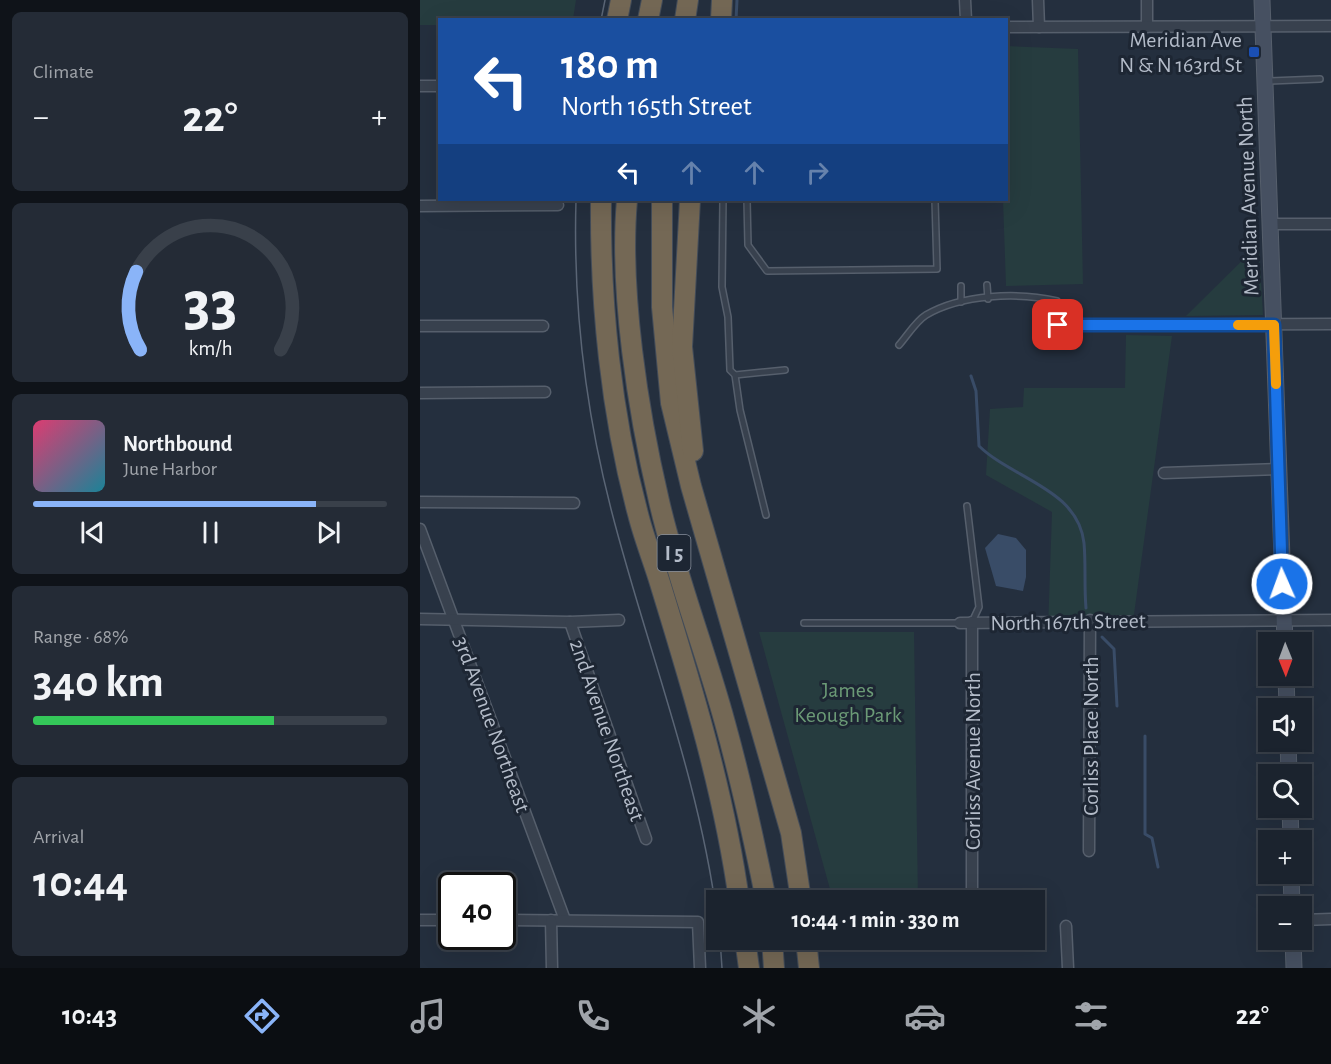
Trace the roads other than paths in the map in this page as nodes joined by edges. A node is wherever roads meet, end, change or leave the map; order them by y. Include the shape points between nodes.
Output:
1 (621, 0) edge
2 (722, 0) edge
3 (965, 0) edge
4 (1038, 0) edge
5 (1147, 0) edge
6 (1262, 0) edge
7 (617, 18) edge
8 (721, 18) edge
9 (966, 18) edge
10 (1331, 26) edge
11 (1008, 27) edge
12 (1039, 27) junction
13 (1147, 27) junction
14 (1263, 27) junction
15 (1320, 79) dead end
16 (1265, 81) junction
17 (420, 86) edge
18 (438, 86) edge
19 (601, 201) edge
20 (627, 201) edge
21 (662, 201) edge
22 (690, 201) edge
23 (723, 201) edge
24 (747, 201) edge
25 (934, 201) edge
26 (558, 205) dead end
27 (420, 206) edge
28 (1270, 224) junction
29 (1331, 224) edge
30 (987, 285) dead end
31 (961, 286) dead end
32 (988, 299) junction
33 (961, 302) junction
34 (1331, 324) edge
35 (1042, 325) dead end
36 (1058, 325) junction
37 (1274, 325) junction
38 (420, 326) edge
39 (543, 326) dead end
40 (898, 345) dead end
41 (785, 370) dead end
42 (735, 375) junction
43 (545, 392) dead end
44 (420, 393) edge
45 (1278, 470) junction
46 (1164, 473) dead end
47 (691, 486) junction
48 (420, 502) edge
49 (574, 503) dead end
50 (967, 506) dead end
51 (766, 515) dead end
52 (420, 529) edge
53 (420, 619) edge
54 (455, 619) junction
55 (620, 620) dead end
56 (1090, 620) junction
57 (1284, 620) junction
58 (1331, 620) edge
59 (570, 622) junction
60 (960, 622) joint
61 (972, 622) junction
62 (804, 623) dead end
63 (1285, 632) edge
64 (646, 838) dead end
65 (1089, 851) dead end
66 (737, 890) edge
67 (764, 890) edge
68 (799, 890) edge
69 (972, 890) edge
70 (1331, 919) edge
71 (420, 920) edge
72 (438, 920) edge
73 (516, 920) edge
74 (551, 920) junction
75 (565, 920) junction
76 (1312, 920) edge
77 (1066, 926) dead end
78 (747, 950) edge
79 (773, 950) edge
80 (807, 950) edge
81 (1293, 950) edge
82 (552, 968) edge
83 (700, 968) edge
84 (749, 968) edge
85 (774, 968) edge
86 (809, 968) edge
87 (1068, 968) edge
88 (1294, 968) edge

1 - 7 highway
2 - 8 highway
3 - 9 street
4 - 12 street
5 - 13 street
6 - 14 street, Meridian Avenue North
10 - 14 street
11 - 12 street
12 - 13 street
13 - 14 street
14 - 16 street, Meridian Avenue North
15 - 16 lane
16 - 28 street, Meridian Avenue North
17 - 18 street
19 - 66 highway via 603,281 620,425 638,514 700,717
20 - 67 highway, I 5 via 624,224 629,310 641,409 659,502 725,721
21 - 47 highway, I 5 via 666,363 671,403
22 - 47 highway via 682,347 693,455
23 - 42 lane via 722,287 728,317 730,370
24 - 25 lane via 748,245 767,271 792,272 937,269
26 - 27 street
28 - 29 street
28 - 37 street, Meridian Avenue North
30 - 32 lane
31 - 33 lane
32 - 33 lane
32 - 36 lane via 1040,297 1057,301
33 - 40 lane via 924,316
34 - 37 street
35 - 36 street
36 - 37 street
37 - 45 street, Meridian Avenue North
38 - 39 street
41 - 42 lane
42 - 51 lane
43 - 44 street
45 - 46 street
45 - 57 street, Meridian Avenue North
47 - 68 highway, I 5 via 790,833
48 - 49 street
50 - 61 lane via 979,608
52 - 54 street, 3rd Avenue Northeast
53 - 54 street
54 - 59 street
54 - 75 street, 3rd Avenue Northeast
55 - 59 street
56 - 57 street, North 167th Street
56 - 61 street, North 167th Street
56 - 65 street, Corliss Place North
57 - 58 street, North 167th Street
57 - 63 street, Meridian Avenue North
59 - 64 street, 2nd Avenue Northeast
60 - 61 street, North 167th Street
60 - 62 lane, North 167th Street
61 - 69 street, Corliss Avenue North
70 - 76 street
71 - 72 street
73 - 74 street
74 - 75 street
74 - 82 street
75 - 83 street via 698,922
77 - 87 street
78 - 84 highway
79 - 85 highway
80 - 86 highway
81 - 88 street

